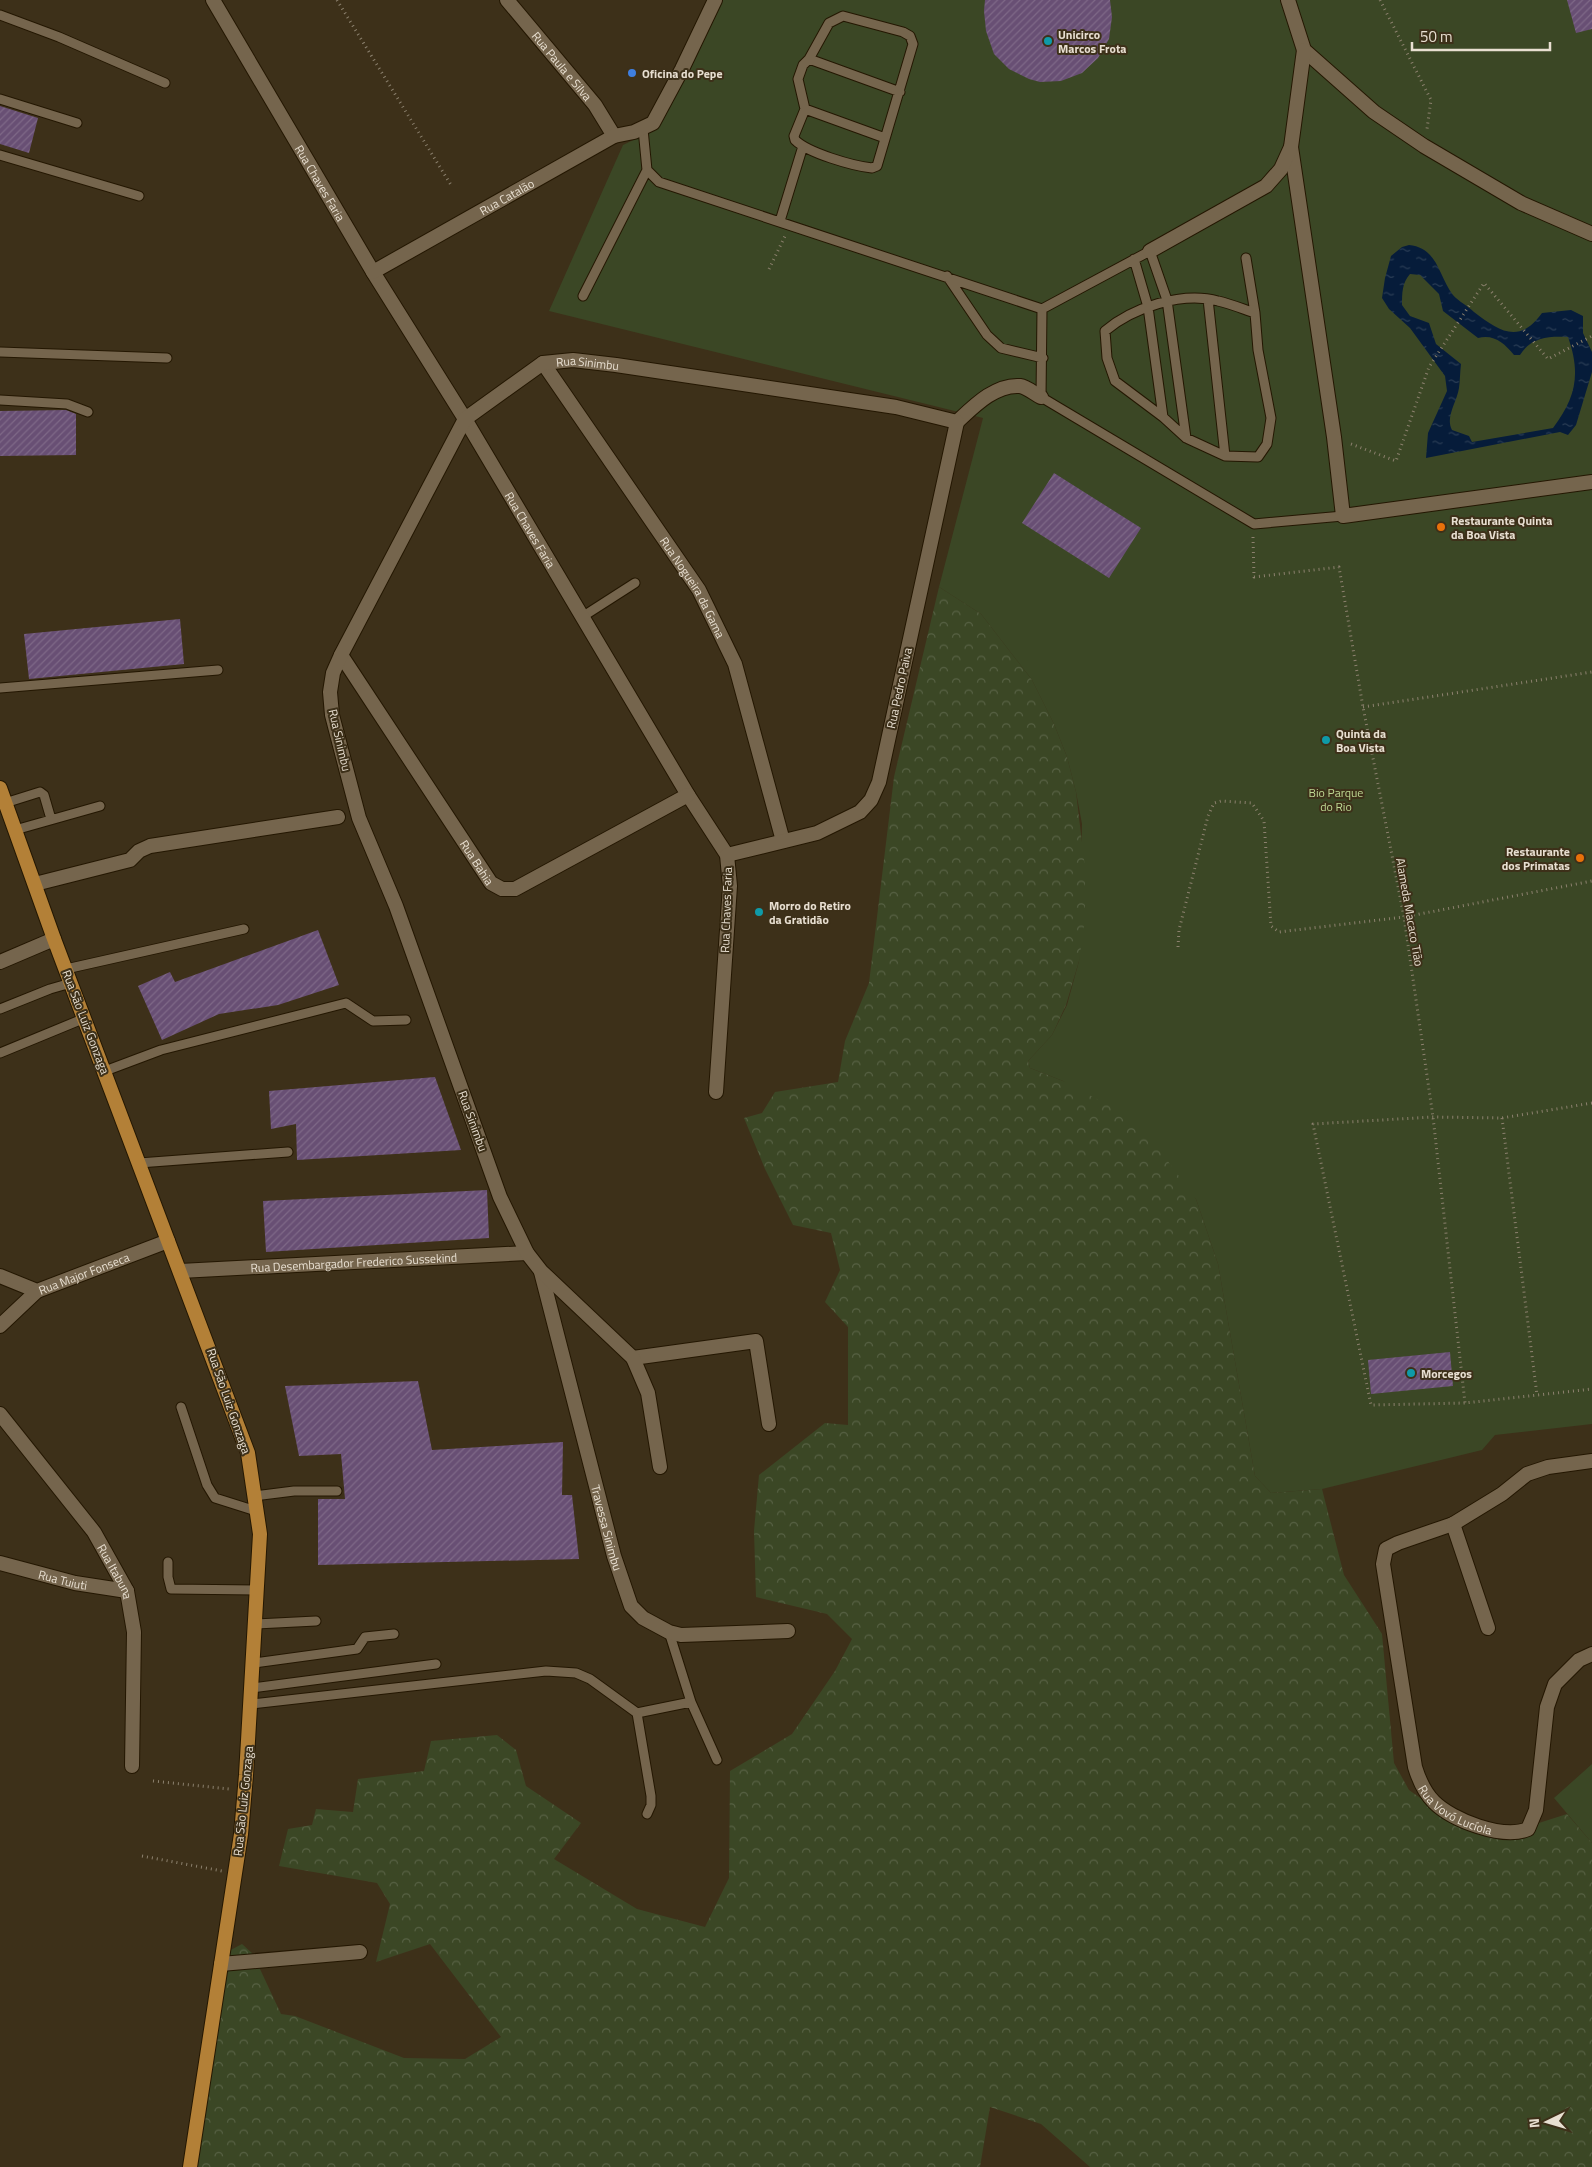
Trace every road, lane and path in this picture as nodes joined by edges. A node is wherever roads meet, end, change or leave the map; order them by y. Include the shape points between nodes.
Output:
1 (213, 0) edge
2 (338, 0) edge
3 (507, 0) edge
4 (715, 0) edge
5 (1288, 0) edge
6 (1380, 0) edge
7 (0, 15) edge
8 (1304, 50) junction
9 (809, 59) junction
10 (164, 83) dead end
11 (900, 92) junction
12 (0, 99) edge
13 (805, 109) junction
14 (77, 123) dead end
15 (643, 128) junction
16 (614, 136) junction
17 (885, 138) junction
18 (804, 146) junction
19 (1424, 146) junction
20 (1291, 147) junction
21 (0, 155) edge
22 (647, 170) junction
23 (451, 185) dead end
24 (140, 196) dead end
25 (780, 221) junction
26 (791, 224) junction
27 (1592, 234) edge
28 (1150, 251) junction
29 (1246, 258) dead end
30 (1134, 259) junction
31 (770, 269) dead end
32 (373, 272) junction
33 (947, 276) junction
34 (583, 296) dead end
35 (1208, 299) junction
36 (1167, 300) junction
37 (1148, 307) junction
38 (1042, 309) junction
39 (1255, 313) junction
40 (1592, 336) edge
41 (0, 352) edge
42 (167, 358) dead end
43 (1043, 358) junction
44 (543, 363) junction
45 (1041, 397) junction
46 (0, 400) edge
47 (88, 412) dead end
48 (1163, 418) junction
49 (465, 419) junction
50 (957, 422) junction
51 (1334, 437) junction
52 (1186, 438) junction
53 (1225, 456) junction
54 (1592, 482) edge
55 (1343, 516) junction
56 (1254, 524) junction
57 (636, 583) dead end
58 (582, 616) junction
59 (341, 655) junction
60 (218, 670) dead end
61 (1592, 672) edge
62 (0, 688) edge
63 (1363, 707) junction
64 (0, 788) edge
65 (688, 795) junction
66 (5, 803) junction
67 (100, 806) dead end
68 (338, 817) dead end
69 (51, 819) junction
70 (15, 830) junction
71 (783, 841) junction
72 (727, 855) junction
73 (1592, 881) edge
74 (35, 884) junction
75 (1404, 917) junction
76 (244, 930) dead end
77 (54, 939) junction
78 (1178, 947) dead end
79 (0, 962) edge
80 (66, 969) junction
81 (71, 983) junction
82 (0, 1009) edge
83 (85, 1018) junction
84 (406, 1020) dead end
85 (0, 1053) edge
86 (104, 1071) junction
87 (716, 1092) dead end
88 (1592, 1103) edge
89 (1433, 1117) junction
90 (1502, 1118) junction
91 (288, 1152) dead end
92 (139, 1163) junction
93 (168, 1241) junction
94 (527, 1253) junction
95 (180, 1271) junction
96 (541, 1271) junction
97 (0, 1276) edge
98 (37, 1291) junction
99 (0, 1326) edge
100 (633, 1358) junction
101 (1592, 1389) edge
102 (1537, 1395) junction
103 (1465, 1403) junction
104 (181, 1407) dead end
105 (0, 1414) edge
106 (769, 1424) dead end
107 (1592, 1461) edge
108 (660, 1466) dead end
109 (337, 1491) dead end
110 (254, 1496) junction
111 (256, 1511) junction
112 (1453, 1524) junction
113 (0, 1562) edge
114 (168, 1562) dead end
115 (258, 1590) junction
116 (127, 1591) junction
117 (316, 1621) dead end
118 (256, 1624) junction
119 (1488, 1628) dead end
120 (788, 1631) dead end
121 (669, 1632) junction
122 (394, 1634) dead end
123 (1592, 1654) edge
124 (254, 1663) junction
125 (436, 1664) dead end
126 (252, 1688) junction
127 (691, 1702) junction
128 (252, 1704) junction
129 (637, 1713) junction
130 (717, 1760) dead end
131 (132, 1766) dead end
132 (152, 1781) dead end
133 (245, 1790) junction
134 (647, 1814) dead end
135 (142, 1856) dead end
136 (234, 1873) junction
137 (360, 1952) dead end
138 (221, 1964) junction
139 (190, 2167) edge

1 - 32 street, Rua Chaves Faria
2 - 23 path
3 - 16 street, Rua Paula e Silva via 595,105
4 - 15 street via 658,117
5 - 8 street
6 - 19 path via 1431,100
7 - 10 lane
8 - 19 street via 1374,112
8 - 20 street
9 - 11 lane
9 - 11 lane via 829,23 843,16 903,32 910,36 913,44
9 - 13 lane via 802,65 798,79
11 - 17 lane
12 - 14 lane
13 - 17 lane
13 - 18 lane via 794,136
15 - 16 street, Rua Catalão
15 - 22 lane
16 - 32 street, Rua Catalão
17 - 18 lane via 877,166 872,168
18 - 25 lane
19 - 27 street via 1521,203
20 - 28 street via 1281,169 1266,186
20 - 51 street
21 - 24 lane
22 - 25 lane via 659,182
22 - 34 lane
25 - 26 lane
26 - 31 path
26 - 33 lane
28 - 30 lane
28 - 36 lane
29 - 39 lane
30 - 37 lane
30 - 38 lane
32 - 49 street, Rua Chaves Faria
33 - 38 lane
33 - 43 lane via 987,335 1001,348
35 - 36 lane
35 - 39 lane
35 - 53 lane
36 - 37 lane
36 - 52 lane
37 - 48 lane
37 - 48 lane via 1117,321 1105,331 1107,358 1115,381
38 - 43 lane
39 - 53 lane via 1258,350 1271,418 1267,444 1258,457
40 - 51 path via 1548,359 1484,284 1429,367 1396,461
41 - 42 lane
43 - 45 lane
44 - 49 street, Rua Sinimbu
44 - 50 street, Rua Sinimbu via 573,360 625,366 896,406
44 - 71 street, Rua Nogueira da Gama via 699,590 735,664
45 - 50 street via 1021,386 1004,389 984,397
45 - 56 lane
46 - 47 lane via 67,404
48 - 52 lane
49 - 58 street, Rua Chaves Faria
49 - 59 street, Rua Sinimbu
50 - 71 street, Rua Pedro Paiva via 879,782 871,800 860,812 817,833
51 - 55 street
52 - 53 lane
54 - 55 street
55 - 56 lane
56 - 63 path, Alameda Macaco Tião via 1251,546 1254,577 1340,567
57 - 58 lane
58 - 65 street, Rua Chaves Faria
59 - 65 street, Rua Bahia via 491,882 502,889 514,889
59 - 94 street, Rua Sinimbu via 333,673 330,692 332,715 359,818 396,906 500,1196
60 - 62 lane
61 - 63 path
63 - 75 path, Alameda Macaco Tião
64 - 66 main road, Rua São Luiz Gonzaga
65 - 72 street, Rua Chaves Faria
66 - 69 lane via 40,792 44,795
66 - 70 main road, Rua São Luiz Gonzaga
67 - 69 lane
68 - 74 street via 150,846 130,860
69 - 70 lane
70 - 74 main road, Rua São Luiz Gonzaga
71 - 72 street, Rua Pedro Paiva
72 - 87 street, Rua Chaves Faria via 730,886
73 - 75 path
74 - 77 main road, Rua São Luiz Gonzaga
75 - 78 path via 1279,932 1271,926 1264,822 1252,803 1221,801 1214,803 1208,816 1179,930
75 - 89 path, Alameda Macaco Tião
76 - 80 lane
77 - 79 street
77 - 80 main road, Rua São Luiz Gonzaga
80 - 81 main road, Rua São Luiz Gonzaga
81 - 82 lane
81 - 83 main road, Rua São Luiz Gonzaga
83 - 85 lane
83 - 86 main road, Rua São Luiz Gonzaga
84 - 86 lane via 373,1022 346,1003 161,1050
86 - 92 main road, Rua São Luiz Gonzaga
88 - 90 path
89 - 90 path
89 - 103 path, Alameda Macaco Tião
89 - 103 path via 1314,1124 1371,1405
90 - 102 path
91 - 92 lane
92 - 93 main road, Rua São Luiz Gonzaga
93 - 95 main road, Rua São Luiz Gonzaga
93 - 98 street, Rua Major Fonseca
94 - 95 street, Rua Desembargador Frederico Sussekind
94 - 96 street, Rua Sinimbu
95 - 110 main road, Rua São Luiz Gonzaga via 248,1452
96 - 100 street, Rua Sinimbu
96 - 121 street, Travessa Sinimbu via 614,1556 631,1606 643,1618
97 - 98 street, Rua Major Fonseca
98 - 99 street
100 - 106 street via 756,1341
100 - 108 street, Rua Sinimbu via 648,1393
101 - 102 path
102 - 103 path
104 - 111 lane via 207,1485 215,1498
105 - 116 street, Rua Itabuna via 94,1532
107 - 112 street via 1548,1467 1527,1474 1502,1494
109 - 110 lane via 294,1491
110 - 111 main road, Rua São Luiz Gonzaga
111 - 115 main road, Rua São Luiz Gonzaga via 260,1534
112 - 119 street
112 - 123 street, Rua Vovó Lucíola via 1398,1543 1386,1549 1383,1557 1415,1767 1421,1785 1434,1802 1458,1818 1501,1833 1519,1833 1528,1829 1536,1810 1547,1707 1555,1684 1579,1660
113 - 116 street, Rua Tuiuti via 75,1583
114 - 115 lane via 171,1589
115 - 118 main road, Rua São Luiz Gonzaga
116 - 131 street, Rua Itabuna via 134,1632
117 - 118 lane
118 - 124 main road, Rua São Luiz Gonzaga
120 - 121 street via 681,1635
121 - 127 lane
122 - 124 lane via 365,1637 357,1649
124 - 126 main road, Rua São Luiz Gonzaga
125 - 126 lane
126 - 128 main road, Rua São Luiz Gonzaga
127 - 129 lane
127 - 130 lane
128 - 129 lane via 546,1671 576,1673 590,1679
128 - 133 main road, Rua São Luiz Gonzaga
129 - 134 lane via 651,1796
132 - 133 path
133 - 136 main road, Rua São Luiz Gonzaga
135 - 136 path
136 - 138 main road, Rua São Luiz Gonzaga
137 - 138 street
138 - 139 main road, Rua São Luiz Gonzaga

